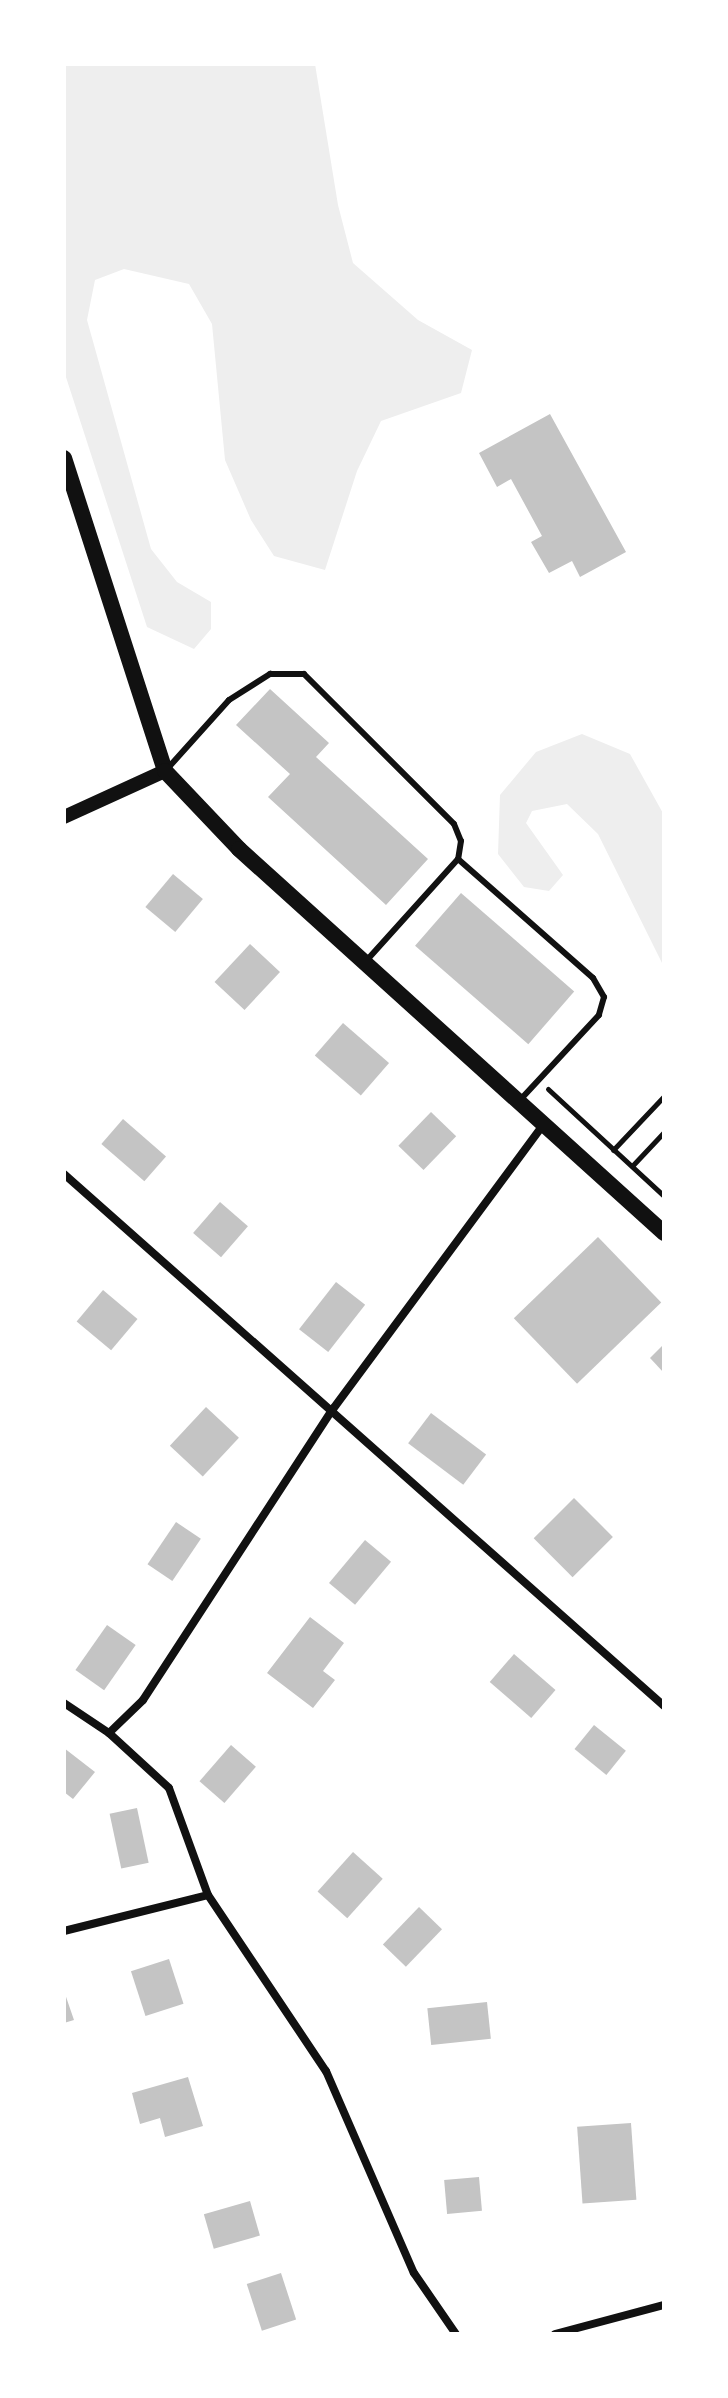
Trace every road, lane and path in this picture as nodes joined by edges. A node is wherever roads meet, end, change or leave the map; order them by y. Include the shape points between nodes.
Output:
1 (64, 458) edge
2 (165, 771) junction
3 (64, 817) edge
4 (458, 859) junction
5 (364, 962) junction
6 (538, 1080) junction
7 (664, 1096) edge
8 (518, 1102) junction
9 (543, 1125) junction
10 (664, 1132) edge
11 (613, 1150) junction
12 (632, 1166) junction
13 (64, 1174) edge
14 (664, 1196) edge
15 (664, 1233) edge
16 (333, 1409) junction
17 (64, 1703) edge
18 (664, 1706) edge
19 (109, 1733) junction
20 (208, 1895) junction
21 (64, 1931) edge
22 (664, 2305) edge
23 (456, 2334) edge
24 (555, 2334) edge

1 - 2 main road
2 - 3 street
2 - 4 lane via 229,700 270,674 304,674 454,824 461,841
2 - 5 main road via 239,849
4 - 5 lane
4 - 6 lane via 593,978 604,997 599,1015
5 - 8 main road
6 - 8 lane
6 - 11 path
7 - 11 path
8 - 9 main road
9 - 15 main road
9 - 16 street
10 - 12 path
11 - 12 path
12 - 14 path
13 - 16 street
16 - 18 street
16 - 19 street via 143,1700
17 - 19 street
19 - 20 street via 169,1788
20 - 21 street
20 - 23 street via 326,2071 414,2273
22 - 24 street

